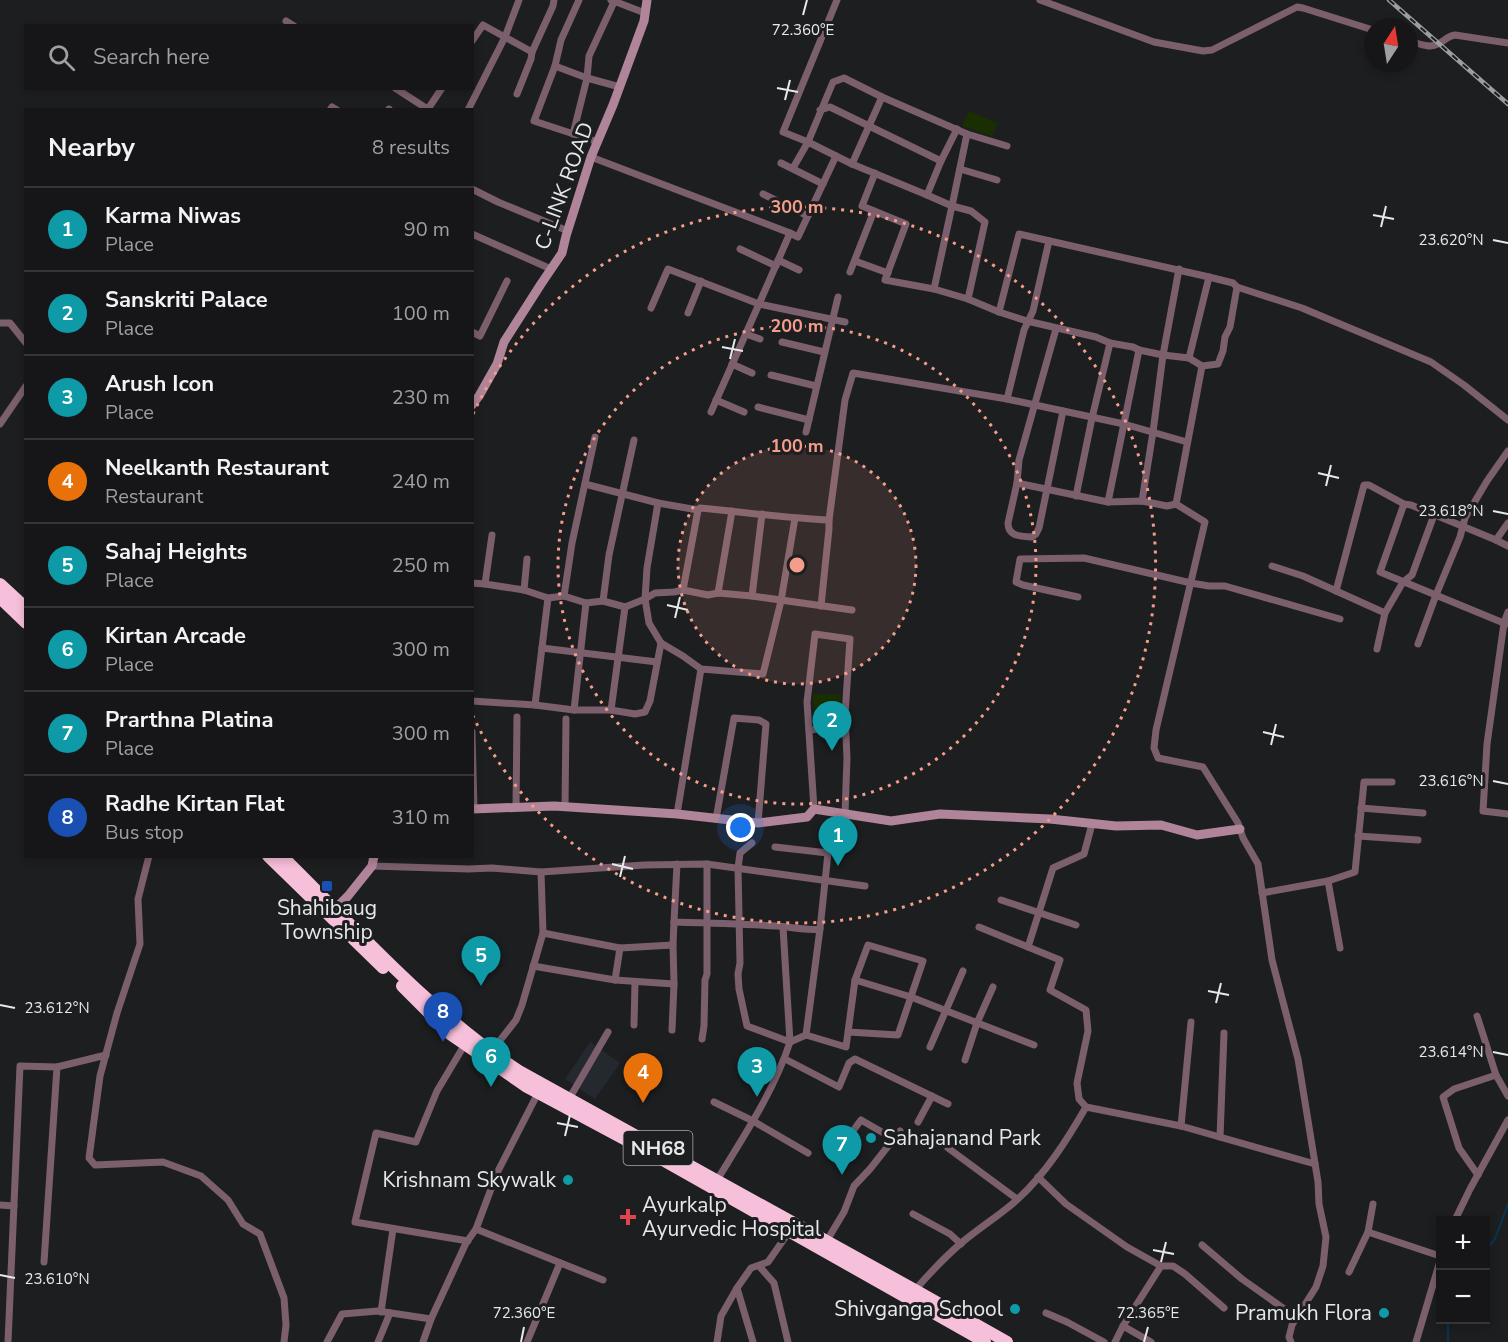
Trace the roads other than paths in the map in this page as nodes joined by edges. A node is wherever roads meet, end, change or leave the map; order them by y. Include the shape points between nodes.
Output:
1 (519, 0) edge
2 (554, 0) edge
3 (579, 0) edge
4 (646, 0) edge
5 (837, 0) edge
6 (1040, 0) edge
7 (612, 1) edge
8 (645, 13) junction
9 (286, 21) dead end
10 (291, 24) edge
11 (1364, 27) edge
12 (505, 37) junction
13 (474, 38) edge
14 (1418, 43) edge
15 (1508, 43) edge
16 (532, 52) junction
17 (555, 66) junction
18 (587, 78) junction
19 (620, 87) junction
20 (398, 90) edge
21 (441, 90) edge
22 (517, 94) dead end
23 (882, 97) junction
24 (425, 108) edge
25 (429, 108) edge
26 (469, 108) edge
27 (820, 110) junction
28 (870, 126) junction
29 (957, 129) junction
30 (573, 134) junction
31 (968, 134) junction
32 (598, 142) junction
33 (808, 142) junction
34 (1007, 146) dead end
35 (836, 156) junction
36 (591, 157) junction
37 (941, 160) junction
38 (782, 163) dead end
39 (852, 164) junction
40 (793, 168) junction
41 (960, 169) junction
42 (875, 173) junction
43 (997, 180) dead end
44 (823, 184) junction
45 (474, 190) edge
46 (764, 194) dead end
47 (927, 195) junction
48 (952, 206) junction
49 (874, 211) junction
50 (808, 216) junction
51 (568, 231) junction
52 (790, 233) junction
53 (474, 235) edge
54 (1049, 241) junction
55 (740, 249) dead end
56 (855, 261) junction
57 (777, 263) junction
58 (551, 269) junction
59 (799, 270) dead end
60 (1179, 270) junction
61 (850, 272) dead end
62 (888, 273) junction
63 (1209, 276) junction
64 (507, 281) dead end
65 (701, 281) junction
66 (1237, 287) junction
67 (934, 289) junction
68 (838, 297) dead end
69 (968, 299) junction
70 (759, 304) junction
71 (651, 308) dead end
72 (999, 312) junction
73 (688, 313) dead end
74 (831, 319) junction
75 (1027, 321) junction
76 (845, 322) dead end
77 (0, 323) edge
78 (1056, 329) junction
79 (474, 333) edge
80 (746, 334) junction
81 (760, 339) dead end
82 (24, 340) edge
83 (782, 342) dead end
84 (1110, 343) junction
85 (1139, 350) junction
86 (824, 352) junction
87 (1163, 355) junction
88 (1189, 358) junction
89 (732, 364) junction
90 (1202, 366) junction
91 (752, 373) dead end
92 (771, 375) dead end
93 (816, 386) junction
94 (24, 389) edge
95 (1007, 399) junction
96 (716, 400) junction
97 (474, 402) edge
98 (1035, 405) junction
99 (758, 407) dead end
100 (1063, 411) junction
101 (711, 412) dead end
102 (744, 412) dead end
103 (1092, 418) junction
104 (809, 420) junction
105 (1508, 420) edge
106 (0, 424) edge
107 (1124, 424) junction
108 (806, 432) dead end
109 (1154, 432) junction
110 (595, 437) dead end
111 (634, 441) dead end
112 (1187, 442) junction
113 (1508, 451) edge
114 (1017, 483) junction
115 (585, 484) junction
116 (1046, 490) junction
117 (622, 493) junction
118 (1076, 496) junction
119 (1142, 501) junction
120 (1108, 502) junction
121 (658, 503) junction
122 (1176, 504) junction
123 (1404, 504) junction
124 (698, 510) junction
125 (732, 511) junction
126 (762, 514) junction
127 (1434, 514) junction
128 (795, 518) junction
129 (829, 520) junction
130 (1508, 523) edge
131 (1462, 527) junction
132 (492, 535) dead end
133 (1496, 540) junction
134 (1508, 546) edge
135 (527, 559) dead end
136 (1272, 566) dead end
137 (1403, 582) junction
138 (474, 583) edge
139 (1191, 583) junction
140 (0, 584) edge
141 (485, 584) junction
142 (524, 590) junction
143 (683, 590) junction
144 (1336, 591) junction
145 (718, 593) junction
146 (1436, 595) junction
147 (564, 596) junction
148 (752, 596) junction
149 (1078, 597) dead end
150 (0, 598) edge
151 (548, 598) junction
152 (645, 599) junction
153 (603, 601) junction
154 (781, 601) junction
155 (586, 603) junction
156 (24, 606) edge
157 (821, 606) junction
158 (626, 608) junction
159 (852, 610) dead end
160 (1508, 612) edge
161 (1385, 613) junction
162 (1340, 619) dead end
163 (24, 621) edge
164 (1506, 624) edge
165 (661, 643) junction
166 (1418, 644) dead end
167 (542, 648) junction
168 (1377, 649) dead end
169 (580, 653) junction
170 (618, 657) junction
171 (657, 662) junction
172 (701, 669) junction
173 (474, 701) edge
174 (535, 705) junction
175 (574, 710) junction
176 (611, 710) junction
177 (517, 717) dead end
178 (566, 719) dead end
179 (845, 727) junction
180 (809, 730) junction
181 (1392, 782) dead end
182 (565, 807) junction
183 (516, 808) junction
184 (1361, 808) junction
185 (474, 809) edge
186 (814, 809) junction
187 (841, 813) junction
188 (1423, 813) dead end
189 (676, 814) junction
190 (1508, 814) edge
191 (716, 819) junction
192 (758, 823) junction
193 (1092, 824) junction
194 (1240, 829) junction
195 (1359, 836) junction
196 (1418, 840) dead end
197 (752, 843) dead end
198 (775, 847) dead end
199 (828, 853) junction
200 (148, 858) edge
201 (270, 858) edge
202 (284, 858) edge
203 (373, 861) edge
204 (676, 864) junction
205 (707, 864) junction
206 (738, 868) junction
207 (541, 872) junction
208 (1328, 881) junction
209 (825, 882) junction
210 (865, 886) dead end
211 (1262, 893) junction
212 (1001, 900) dead end
213 (332, 912) junction
214 (1039, 912) junction
215 (674, 922) junction
216 (708, 923) junction
217 (740, 924) junction
218 (1076, 925) dead end
219 (783, 927) junction
220 (979, 927) dead end
221 (820, 929) junction
222 (543, 933) junction
223 (673, 945) junction
224 (1028, 947) junction
225 (620, 948) junction
226 (1340, 948) dead end
227 (533, 966) junction
228 (963, 971) dead end
229 (615, 980) junction
230 (855, 980) junction
231 (635, 982) junction
232 (674, 984) junction
233 (993, 987) dead end
234 (911, 997) junction
235 (946, 1011) junction
236 (1477, 1016) dead end
237 (1191, 1022) dead end
238 (977, 1023) junction
239 (634, 1025) dead end
240 (672, 1030) dead end
241 (608, 1032) dead end
242 (848, 1032) junction
243 (1224, 1033) dead end
244 (806, 1035) junction
245 (702, 1039) dead end
246 (790, 1041) junction
247 (465, 1044) junction
248 (1034, 1045) dead end
249 (930, 1047) dead end
250 (491, 1053) junction
251 (106, 1055) junction
252 (785, 1059) junction
253 (965, 1060) dead end
254 (57, 1067) junction
255 (1496, 1075) junction
256 (538, 1093) junction
257 (932, 1096) junction
258 (1508, 1096) edge
259 (569, 1099) junction
260 (714, 1102) dead end
261 (948, 1104) dead end
262 (1086, 1107) junction
263 (1508, 1120) edge
264 (753, 1121) junction
265 (918, 1122) dead end
266 (1181, 1126) junction
267 (900, 1131) dead end
268 (1220, 1137) junction
269 (894, 1138) junction
270 (844, 1143) dead end
271 (948, 1148) dead end
272 (808, 1153) dead end
273 (1315, 1164) junction
274 (1478, 1175) junction
275 (1038, 1177) junction
276 (717, 1180) junction
277 (1017, 1199) junction
278 (1373, 1204) dead end
279 (0, 1205) edge
280 (14, 1206) junction
281 (912, 1214) dead end
282 (1458, 1216) edge
283 (792, 1228) junction
284 (393, 1229) junction
285 (476, 1229) junction
286 (1368, 1232) junction
287 (468, 1241) junction
288 (826, 1242) junction
289 (961, 1244) junction
290 (1202, 1245) dead end
291 (1436, 1255) edge
292 (44, 1262) dead end
293 (560, 1263) junction
294 (759, 1266) junction
295 (1161, 1266) junction
296 (1437, 1270) edge
297 (1349, 1272) dead end
298 (603, 1280) dead end
299 (737, 1288) junction
300 (915, 1290) junction
301 (1224, 1308) dead end
302 (381, 1312) junction
303 (390, 1313) junction
304 (1046, 1313) dead end
305 (1297, 1318) junction
306 (431, 1319) junction
307 (1123, 1326) junction
308 (8, 1342) edge
309 (284, 1342) edge
310 (327, 1342) edge
311 (378, 1342) edge
312 (423, 1342) edge
313 (527, 1342) edge
314 (717, 1342) edge
315 (753, 1342) edge
316 (788, 1342) edge
317 (985, 1342) edge
318 (1007, 1342) edge
319 (1104, 1342) edge
320 (1115, 1342) edge
321 (1151, 1342) edge
322 (1291, 1342) edge
323 (1416, 1342) edge

1 - 12 street
2 - 16 street
3 - 17 street via 561,40
4 - 8 street, C-LINK ROAD
5 - 33 street via 783,132
6 - 11 street via 1154,42 1203,51 1297,8
7 - 8 street
7 - 18 street via 589,56
8 - 19 street, C-LINK ROAD
9 - 10 street
12 - 13 street via 483,25
12 - 16 street
12 - 26 street
14 - 15 street via 1433,46 1455,35
16 - 22 street
17 - 18 street
17 - 30 street via 534,121
18 - 19 street
18 - 30 street
19 - 32 street, C-LINK ROAD
20 - 24 street
21 - 25 street
23 - 27 street via 844,78 833,82
23 - 28 street
23 - 29 street
27 - 28 street via 830,107
27 - 33 street
28 - 37 street
28 - 39 street
29 - 31 street
29 - 37 street
30 - 32 street
31 - 34 street
31 - 41 street
32 - 36 street, C-LINK ROAD
33 - 35 street
33 - 40 street
35 - 39 street
35 - 44 street
36 - 51 street, C-LINK ROAD
36 - 52 street
37 - 47 street
38 - 40 street
39 - 42 street
40 - 44 street
41 - 43 street
41 - 48 street
42 - 47 street
42 - 49 street via 862,207
44 - 50 street
45 - 51 street
46 - 50 street
47 - 48 street
48 - 67 street
48 - 69 street via 971,211 985,222
49 - 56 street
49 - 62 street via 906,224
50 - 52 street via 798,237
51 - 58 street, C-LINK ROAD via 562,253
52 - 57 street
53 - 58 street
54 - 60 street
54 - 72 street via 1019,234
54 - 75 street via 1033,311
55 - 57 street
56 - 61 street
56 - 62 street
57 - 59 street
57 - 70 street
58 - 97 street, C-LINK ROAD via 504,342 497,364
60 - 63 street
60 - 87 street
62 - 67 street via 885,280
63 - 66 street
63 - 88 street
64 - 79 street via 480,336
65 - 70 street
65 - 71 street via 668,269
65 - 73 street
66 - 90 street via 1218,364
66 - 105 street via 1302,308 1431,362
67 - 69 street
68 - 74 street
69 - 72 street
70 - 74 street
70 - 80 street
72 - 75 street
74 - 76 street
74 - 86 street
75 - 78 street
75 - 95 street
77 - 82 street via 10,323
78 - 84 street
78 - 98 street
80 - 81 street
80 - 89 street
83 - 86 street
84 - 85 street
84 - 103 street
85 - 87 street
85 - 107 street
86 - 93 street
87 - 88 street
87 - 109 street
88 - 90 street
89 - 91 street
89 - 96 street
90 - 112 street
92 - 93 street
93 - 104 street
94 - 106 street
95 - 98 street
95 - 129 street via 853,373 845,400
96 - 101 street
96 - 102 street
98 - 100 street
98 - 114 street via 1019,460
99 - 104 street
100 - 103 street
100 - 116 street
103 - 107 street
103 - 118 street
104 - 108 street
107 - 109 street
107 - 120 street
109 - 112 street
109 - 119 street
110 - 115 street
111 - 117 street
112 - 122 street
113 - 131 street
114 - 116 street
114 - 116 street via 1008,529 1016,535 1036,534
115 - 117 street
115 - 147 street
116 - 118 street
117 - 121 street
117 - 153 street
118 - 120 street
119 - 120 street
119 - 122 street
121 - 124 street
121 - 152 street via 646,568
122 - 139 street via 1205,522
123 - 127 street
123 - 137 street via 1380,572
123 - 144 street via 1364,485
124 - 125 street
124 - 143 street
125 - 126 street
125 - 145 street
126 - 128 street
126 - 148 street
127 - 131 street
127 - 137 street via 1412,575
128 - 129 street
128 - 154 street
129 - 157 street
130 - 133 street
131 - 133 street
131 - 146 street
132 - 141 street
133 - 134 street
135 - 142 street
136 - 144 street
137 - 146 street
137 - 161 street
138 - 141 street
139 - 149 street via 1084,558 1020,560 1016,582
139 - 162 street via 1242,590
139 - 194 street via 1154,748 1158,758 1203,767
140 - 156 highway
141 - 142 street
142 - 151 street
143 - 145 street
143 - 152 street via 655,592
144 - 161 street
145 - 148 street
146 - 164 street
146 - 166 street
147 - 151 street
147 - 155 street
148 - 154 street
150 - 163 highway
151 - 167 street
152 - 158 street
152 - 165 street via 649,623
153 - 155 street
153 - 158 street
154 - 157 street
154 - 172 street via 763,674
155 - 169 street
157 - 159 street
158 - 170 street
160 - 164 street
161 - 168 street
164 - 190 street via 1487,744 1483,812
165 - 171 street
165 - 172 street
167 - 169 street
167 - 174 street
169 - 170 street
169 - 175 street
170 - 171 street
170 - 176 street
171 - 176 street via 645,712
172 - 189 street
173 - 174 street
174 - 175 street
175 - 176 street
177 - 183 street
178 - 182 street
179 - 180 street
179 - 180 street via 850,639 815,634 807,702
179 - 187 street via 847,758
180 - 186 street
181 - 184 street via 1364,782
182 - 183 street
182 - 189 street
183 - 185 street
184 - 188 street
184 - 195 street
186 - 187 street
186 - 192 street via 807,818
187 - 193 street via 891,821 940,814
187 - 199 street
189 - 191 street
191 - 192 street
191 - 192 street via 735,718 743,718 766,724
193 - 194 street via 1161,825 1197,836
193 - 214 street via 1084,854 1053,868
194 - 211 street via 1257,864
195 - 196 street
195 - 208 street via 1355,872
197 - 206 street via 740,852
198 - 199 street
199 - 209 street
200 - 251 street via 138,899 140,944
201 - 213 highway, NH68
202 - 213 highway, NH68
203 - 207 street
203 - 213 street
204 - 205 street
204 - 207 street
204 - 215 street
205 - 206 street
205 - 216 street
206 - 209 street
206 - 217 street
207 - 222 street
208 - 211 street
208 - 226 street
209 - 210 street
209 - 221 street
211 - 273 street via 1272,960 1298,1059
212 - 214 street
213 - 247 highway, NH68 via 450,1034
213 - 250 highway, NH68
214 - 218 street
214 - 224 street
215 - 216 street
215 - 223 street
216 - 217 street
216 - 245 street
217 - 219 street
217 - 246 street via 739,989 747,1026
219 - 221 street
219 - 246 street
220 - 224 street
221 - 244 street
222 - 225 street
222 - 227 street
223 - 225 street
223 - 232 street
224 - 262 street via 1060,960 1050,990 1086,1010 1088,1031 1077,1083 1079,1099
225 - 229 street
227 - 229 street
227 - 250 street via 516,1020
228 - 235 street
229 - 231 street
230 - 234 street
230 - 234 street via 868,945 923,961
230 - 242 street
231 - 232 street
231 - 239 street
232 - 240 street
233 - 238 street
234 - 235 street
234 - 242 street via 898,1035
235 - 238 street
235 - 249 street
236 - 255 street
237 - 266 street
238 - 248 street
238 - 253 street
241 - 259 street
242 - 244 street via 846,1047
243 - 268 street
244 - 246 street
246 - 252 street
247 - 256 highway, NH68
247 - 284 street via 437,1091 416,1142 376,1133 355,1222
250 - 259 highway, NH68
251 - 254 street
251 - 309 street via 89,1158 95,1165 163,1162 201,1176 228,1200 243,1224 261,1234 284,1298
252 - 257 street via 839,1088 849,1063 855,1059
252 - 264 street
254 - 280 street via 20,1066
254 - 292 street
255 - 258 street
255 - 274 street via 1454,1089 1443,1097 1459,1148
256 - 283 highway, NH68
256 - 285 street via 497,1173
257 - 261 street
257 - 265 street
259 - 276 highway, NH68
260 - 264 street
262 - 266 street
262 - 275 street via 1063,1146
263 - 274 street
264 - 272 street
264 - 276 street
266 - 268 street
267 - 269 street
268 - 273 street
269 - 270 street via 861,1120
269 - 288 street via 854,1186
271 - 277 street
273 - 305 street via 1326,1237 1323,1266 1316,1287
274 - 282 street
275 - 277 street
275 - 295 street via 1066,1204
276 - 283 highway, NH68
277 - 289 street
278 - 286 street
279 - 280 street
280 - 308 street
281 - 289 street
283 - 288 highway, NH68
283 - 294 street via 768,1262
283 - 317 highway, NH68
284 - 287 street
284 - 302 street
285 - 287 street
285 - 293 street
286 - 291 street
286 - 297 street
287 - 306 street
288 - 300 highway, NH68
289 - 300 street
290 - 305 street
293 - 298 street
293 - 313 street
294 - 299 street via 751,1268
294 - 316 street via 774,1282
295 - 301 street via 1173,1266
295 - 307 street
296 - 323 street
299 - 314 street via 721,1316
299 - 315 street
300 - 318 highway, NH68
302 - 303 street
302 - 310 street via 342,1314
303 - 306 street
303 - 311 street
304 - 319 street
305 - 322 street via 1289,1337
306 - 312 street
307 - 320 street
307 - 321 street

